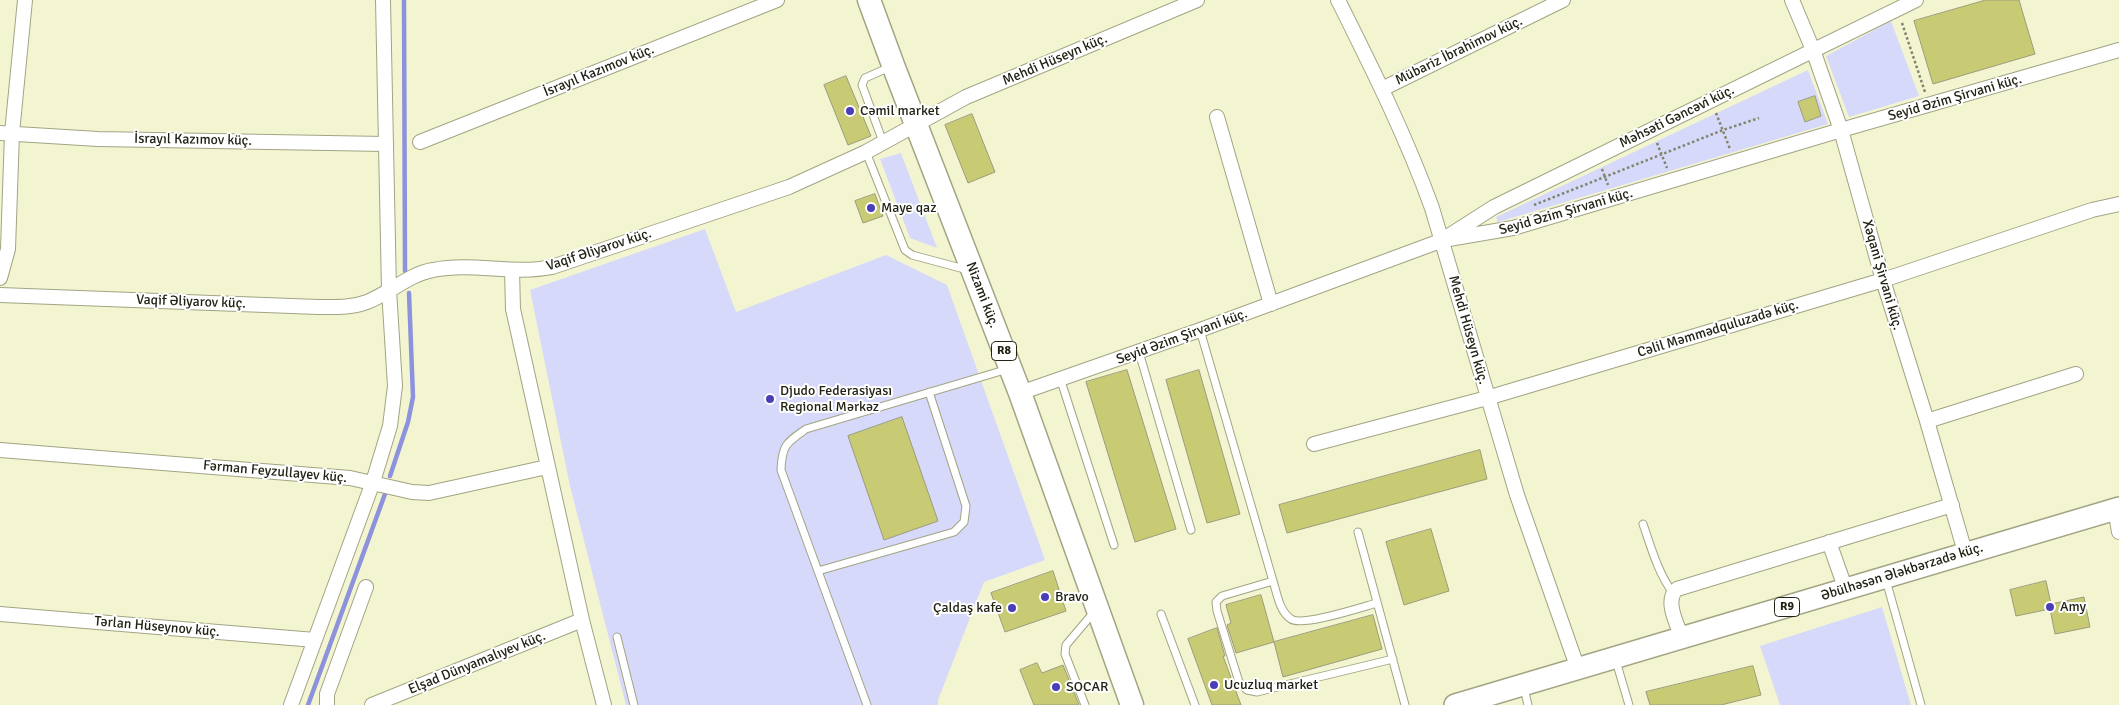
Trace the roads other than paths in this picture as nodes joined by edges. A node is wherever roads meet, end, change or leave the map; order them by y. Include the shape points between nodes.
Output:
1 (25, 0) edge
2 (383, 0) edge
3 (777, 0) edge
4 (869, 0) edge
5 (1197, 0) edge
6 (1338, 0) edge
7 (1563, 0) edge
8 (1792, 0) edge
9 (1916, 0) edge
10 (1813, 50) junction
11 (2119, 50) edge
12 (893, 65) junction
13 (1382, 89) junction
14 (1217, 117) dead end
15 (916, 124) junction
16 (1841, 130) junction
17 (6, 133) edge
18 (420, 142) dead end
19 (883, 142) junction
20 (385, 144) junction
21 (866, 152) junction
22 (2119, 204) edge
23 (1443, 240) junction
24 (512, 270) junction
25 (973, 271) junction
26 (0, 278) edge
27 (1883, 280) junction
28 (389, 290) junction
29 (0, 295) edge
30 (1271, 304) junction
31 (1200, 330) junction
32 (1139, 352) junction
33 (1010, 368) junction
34 (2076, 374) dead end
35 (1061, 380) junction
36 (929, 392) junction
37 (1020, 393) junction
38 (1487, 398) junction
39 (1927, 421) junction
40 (1314, 444) dead end
41 (0, 450) edge
42 (547, 467) junction
43 (373, 482) junction
44 (1952, 505) junction
45 (2117, 508) edge
46 (1642, 524) dead end
47 (1191, 530) dead end
48 (1358, 532) dead end
49 (2119, 532) edge
50 (1829, 542) junction
51 (1114, 545) dead end
52 (1965, 552) junction
53 (818, 571) junction
54 (1885, 578) junction
55 (1273, 581) junction
56 (366, 587) dead end
57 (1846, 590) junction
58 (1672, 593) junction
59 (1377, 603) junction
60 (1098, 608) junction
61 (0, 614) edge
62 (1161, 614) dead end
63 (582, 620) junction
64 (616, 638) dead end
65 (1682, 638) junction
66 (315, 640) junction
67 (1615, 658) junction
68 (1393, 659) junction
69 (1578, 669) junction
70 (1526, 695) edge
71 (1483, 701) edge
72 (291, 705) edge
73 (327, 705) edge
74 (372, 705) edge
75 (604, 705) edge
76 (634, 705) edge
77 (867, 705) edge
78 (1085, 705) edge
79 (1132, 705) edge
80 (1195, 705) edge
81 (1406, 705) edge
82 (1455, 705) edge
83 (1628, 705) edge
84 (1921, 705) edge

1 - 17 street
2 - 20 street
3 - 18 street, İsrayıl Kazımov küç.
4 - 12 highway, Nizami küç. / R8
5 - 15 street, Mehdi Hüseyn küç. via 966,97
6 - 13 street, Mehdi Hüseyn küç.
7 - 13 street, Mübariz İbrahimov küç.
8 - 10 street, Xəqani Şirvani küç.
9 - 10 street, Məhsəti Gəncəvi küç.
10 - 16 street, Xəqani Şirvani küç.
10 - 23 street, Məhsəti Gəncəvi küç. via 1494,207
11 - 16 street, Seyid Əzim Şirvani küç.
12 - 15 highway, Nizami küç. / R8
12 - 19 lane via 865,78 862,85
13 - 23 street, Mehdi Hüseyn küç. via 1418,170
14 - 30 street
15 - 19 street, Vaqif Əliyarov küç.
15 - 25 highway, Nizami küç. / R8
16 - 23 street, Seyid Əzim Şirvani küç. via 1513,228
16 - 27 street, Xəqani Şirvani küç.
17 - 20 street, İsrayıl Kazımov küç.
17 - 26 street via 8,249
19 - 21 street, Vaqif Əliyarov küç.
20 - 28 street
21 - 24 street, Vaqif Əliyarov küç. via 789,187 552,267 534,271
21 - 25 lane via 905,250 912,255
22 - 27 street, Cəlil Məmmədquluzadə küç. via 2092,210
23 - 30 street, Seyid Əzim Şirvani küç.
23 - 38 street, Mehdi Hüseyn küç.
24 - 28 street, Vaqif Əliyarov küç. via 487,266 434,269
24 - 42 street via 513,309
25 - 33 highway, Nizami küç. / R8
27 - 38 street, Cəlil Məmmədquluzadə küç.
27 - 39 street, Xəqani Şirvani küç.
28 - 29 street, Vaqif Əliyarov küç. via 353,306 318,307
28 - 43 street via 395,386 390,426
30 - 31 street, Seyid Əzim Şirvani küç.
31 - 32 street, Seyid Əzim Şirvani küç.
31 - 55 lane
32 - 35 street, Seyid Əzim Şirvani küç.
32 - 47 lane
33 - 36 lane
33 - 37 highway, Nizami küç. / R8
34 - 39 street
35 - 37 street, Seyid Əzim Şirvani küç.
35 - 51 lane
36 - 53 lane via 806,429 789,440 782,453 781,470
36 - 53 lane via 966,506 964,522 954,532
37 - 60 highway, Nizami küç. / R8
38 - 40 street, Cəlil Məmmədquluzadə küç.
38 - 69 street, Mehdi Hüseyn küç.
39 - 44 street, Xəqani Şirvani küç.
41 - 43 street, Fərman Feyzullayev küç.
42 - 43 street, Fərman Feyzullayev küç. via 429,493
42 - 63 street
43 - 66 street
44 - 50 street
44 - 52 street, Xəqani Şirvani küç.
45 - 49 street
45 - 52 main road, Əbülhəsən Ələkbərzadə küç. / R9
46 - 58 lane
48 - 59 lane
50 - 57 street
50 - 58 street
52 - 54 main road, Əbülhəsən Ələkbərzadə küç. / R9
53 - 77 lane
54 - 57 main road, Əbülhəsən Ələkbərzadə küç. / R9
54 - 84 lane
55 - 59 lane via 1282,610 1292,620 1305,622
55 - 68 lane via 1222,596 1216,602 1239,682 1246,690 1257,692
56 - 73 street via 327,694
57 - 65 main road, Əbülhəsən Ələkbərzadə küç. / R9
58 - 65 street via 1671,602
59 - 68 lane
60 - 78 lane via 1066,645 1064,654
60 - 79 highway, Nizami küç. / R8
61 - 66 street, Tərlan Hüseynov küç.
62 - 80 lane
63 - 74 street, Elşad Dünyamalıyev küç.
63 - 75 street
64 - 76 lane
65 - 67 main road, Əbülhəsən Ələkbərzadə küç. / R9
66 - 72 street
67 - 69 main road, Əbülhəsən Ələkbərzadə küç. / R9
67 - 83 lane
68 - 81 lane
69 - 70 main road, Əbülhəsən Ələkbərzadə küç. / R9
70 - 71 main road, Əbülhəsən Ələkbərzadə küç. / R9
71 - 82 main road, Əbülhəsən Ələkbərzadə küç. / R9

